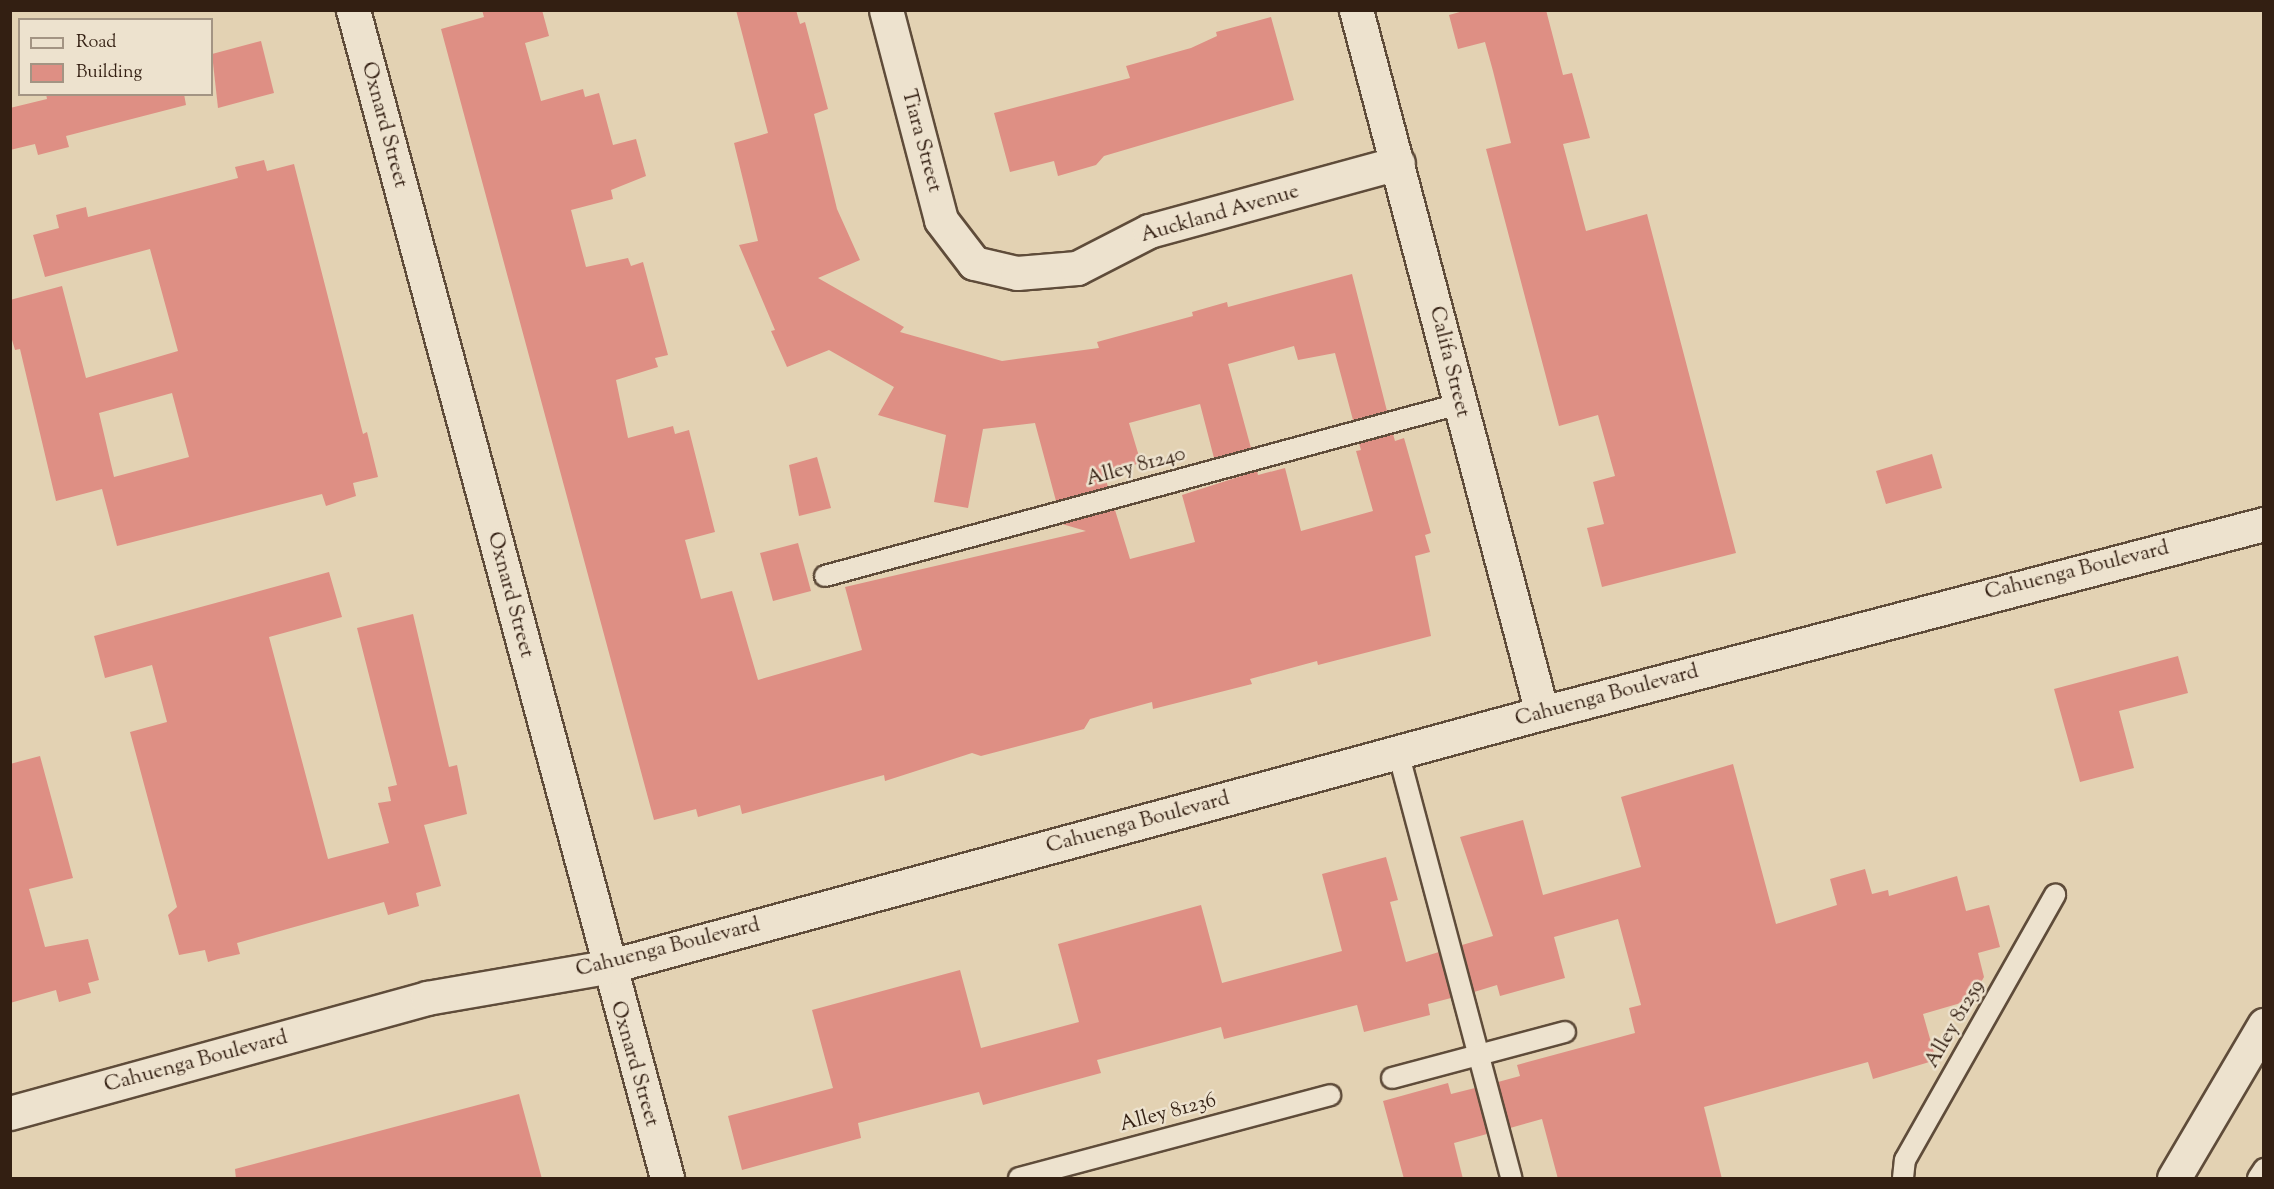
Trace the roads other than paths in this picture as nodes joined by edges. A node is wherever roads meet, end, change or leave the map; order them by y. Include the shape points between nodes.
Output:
1 (353, 10) edge
2 (886, 10) edge
3 (1356, 10) edge
4 (1398, 163) junction
5 (974, 263) joint
6 (1459, 404) junction
7 (2264, 524) edge
8 (825, 576) dead end
9 (1542, 713) junction
10 (1398, 752) junction
11 (2055, 895) dead end
12 (607, 967) junction
13 (2264, 1026) edge
14 (1565, 1032) dead end
15 (1478, 1055) junction
16 (1392, 1078) dead end
17 (1330, 1095) dead end
18 (10, 1113) edge
19 (2264, 1169) edge
20 (667, 1179) edge
21 (1019, 1179) edge
22 (1511, 1179) edge
23 (1903, 1179) edge
24 (2174, 1179) edge
25 (2258, 1179) edge

1 - 12 main road, Oxnard Street
2 - 5 main road, Tiara Street via 941,220
3 - 4 main road, Califa Street
4 - 5 main road, Auckland Avenue via 1149,231 1077,268 1017,273
4 - 6 main road, Califa Street
6 - 8 lane, Alley 81240
6 - 9 main road, Califa Street
7 - 9 main road, Cahuenga Boulevard
9 - 10 main road, Cahuenga Boulevard
10 - 12 main road, Cahuenga Boulevard
10 - 15 lane
11 - 23 lane, Alley 81259 via 1905,1160
12 - 18 main road, Cahuenga Boulevard via 427,998
12 - 20 main road, Oxnard Street
13 - 24 main road
14 - 15 lane
15 - 16 lane
15 - 22 lane
17 - 21 lane, Alley 81236
19 - 25 lane

